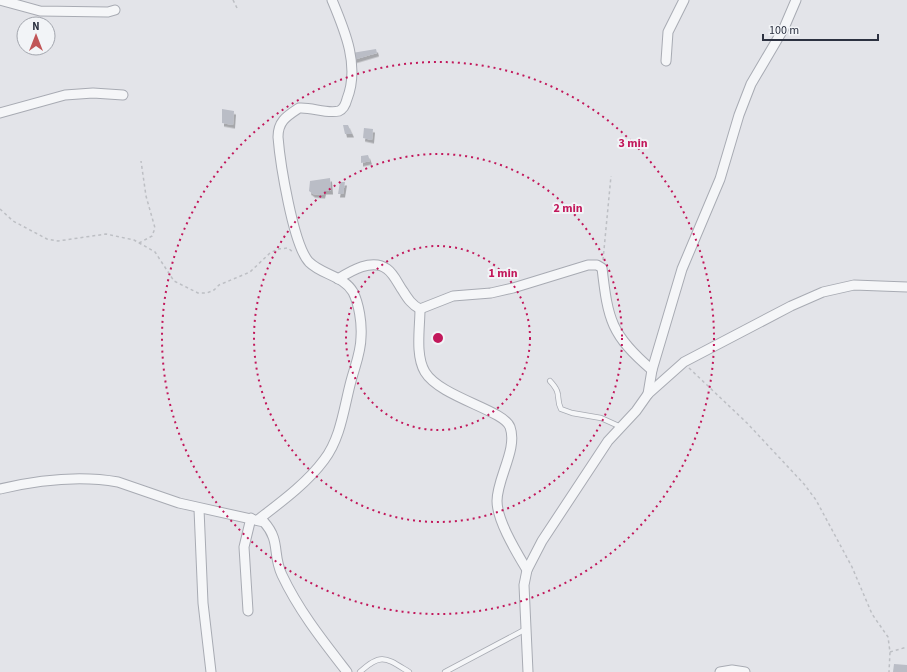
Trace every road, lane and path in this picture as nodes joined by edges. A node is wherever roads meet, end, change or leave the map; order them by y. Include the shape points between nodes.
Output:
1 (0, 0) edge
2 (233, 0) edge
3 (332, 0) edge
4 (684, 0) edge
5 (796, 0) edge
6 (237, 8) dead end
7 (114, 10) dead end
8 (666, 61) dead end
9 (123, 95) dead end
10 (0, 113) edge
11 (141, 160) dead end
12 (611, 176) dead end
13 (0, 209) edge
14 (140, 243) junction
15 (304, 257) junction
16 (602, 268) junction
17 (338, 279) junction
18 (907, 287) edge
19 (420, 309) junction
20 (684, 362) junction
21 (652, 370) junction
22 (550, 381) dead end
23 (648, 394) junction
24 (621, 427) junction
25 (0, 489) edge
26 (199, 509) junction
27 (255, 519) junction
28 (527, 570) junction
29 (248, 611) dead end
30 (526, 629) junction
31 (907, 647) edge
32 (890, 652) junction
33 (211, 672) edge
34 (347, 672) edge
35 (360, 672) edge
36 (409, 672) edge
37 (445, 672) edge
38 (528, 672) edge
39 (720, 672) edge
40 (744, 672) edge
41 (889, 672) edge

1 - 7 street via 40,11
2 - 6 path
3 - 15 street via 342,23 353,77 344,106 338,111 330,112 299,108 283,119 278,130 285,186
4 - 8 street via 668,32
5 - 21 street via 784,28 751,84 738,115 720,179 682,269
9 - 10 street via 65,95
11 - 14 path via 146,196 155,228 152,236
12 - 16 path
13 - 14 path via 13,221 47,239 58,241 106,234
14 - 15 path via 155,252 174,281 198,293 207,293 250,272 278,249 288,248 296,255
15 - 17 street via 321,271
16 - 19 street via 597,265 588,266 491,293 453,296
16 - 21 street via 604,296 618,335 634,355
17 - 19 street via 366,266 377,265 386,268 409,301
17 - 27 street via 348,284 354,293 361,337 359,356 335,441 324,460 307,478
18 - 20 street via 854,285 823,292
19 - 28 street via 420,359 425,372 440,386 462,400 505,419 510,426 512,439 497,502 511,543
20 - 23 street
20 - 32 path via 747,423 816,500 852,566 872,614 888,637
21 - 23 street
22 - 24 lane via 559,392 561,409 601,418
23 - 24 street
24 - 28 street via 608,441 542,541
25 - 26 street via 38,482 96,479 118,482
26 - 27 street
26 - 33 street via 203,603
27 - 29 street via 244,547
27 - 34 street via 264,522 275,537 279,566 299,606
28 - 30 street via 524,585
30 - 37 lane
30 - 38 street
31 - 32 path
32 - 41 path
35 - 36 lane via 369,663 382,658
39 - 40 street

